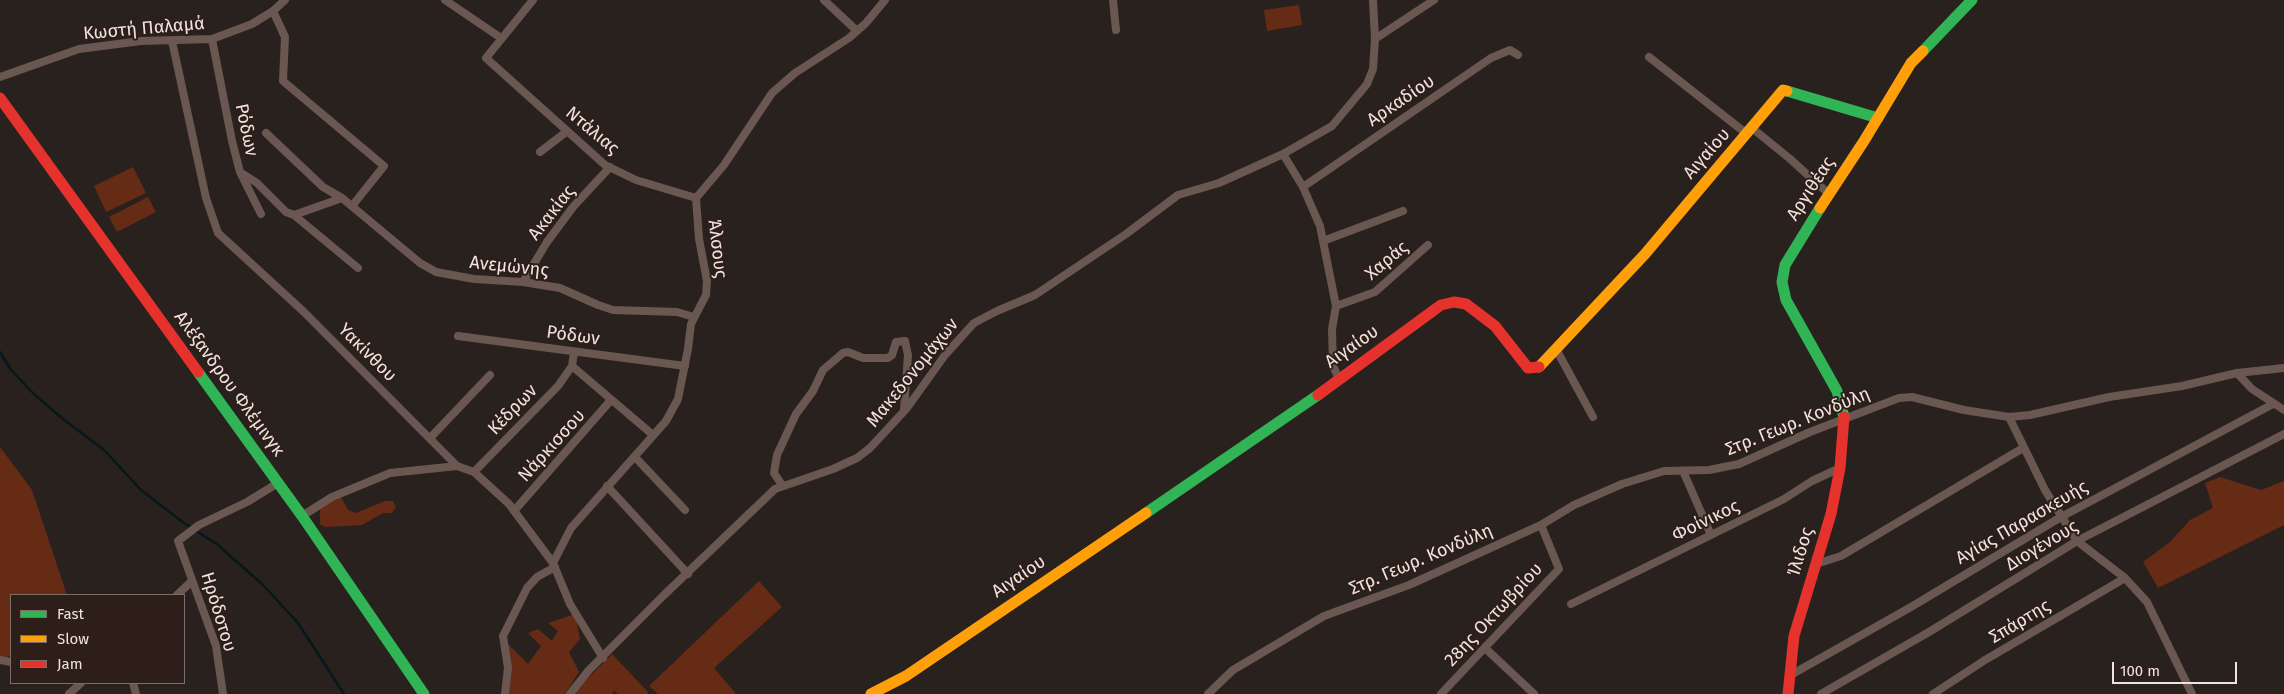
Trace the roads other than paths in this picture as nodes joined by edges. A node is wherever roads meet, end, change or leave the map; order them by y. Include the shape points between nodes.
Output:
1 (285, 0) edge
2 (445, 0) edge
3 (533, 0) edge
4 (824, 0) edge
5 (885, 0) edge
6 (1113, 0) edge
7 (1373, 0) edge
8 (1434, 0) edge
9 (1972, 0) edge
10 (273, 11) junction
11 (856, 30) junction
12 (1116, 30) dead end
13 (501, 38) junction
14 (212, 39) junction
15 (1375, 40) junction
16 (172, 41) junction
17 (1518, 55) dead end
18 (1649, 57) dead end
19 (0, 77) edge
20 (0, 98) edge
21 (1878, 118) junction
22 (1749, 131) junction
23 (566, 132) junction
24 (266, 133) dead end
25 (540, 152) dead end
26 (1283, 154) junction
27 (610, 167) junction
28 (240, 172) junction
29 (1303, 187) junction
30 (1829, 194) junction
31 (342, 198) junction
32 (696, 198) junction
33 (352, 206) junction
34 (1403, 211) dead end
35 (261, 214) dead end
36 (294, 215) junction
37 (1323, 241) junction
38 (1428, 245) dead end
39 (358, 268) dead end
40 (522, 282) junction
41 (1336, 306) junction
42 (694, 317) junction
43 (458, 336) dead end
44 (1556, 349) junction
45 (574, 352) junction
46 (572, 366) junction
47 (685, 366) junction
48 (2284, 368) edge
49 (2237, 373) junction
50 (490, 375) dead end
51 (1339, 379) junction
52 (611, 400) junction
53 (2273, 404) junction
54 (904, 410) junction
55 (2284, 410) edge
56 (1593, 416) dead end
57 (2009, 417) junction
58 (1845, 420) junction
59 (2284, 434) edge
60 (653, 435) junction
61 (431, 438) junction
62 (2023, 448) junction
63 (635, 458) junction
64 (457, 466) junction
65 (1840, 468) junction
66 (474, 472) junction
67 (1683, 472) junction
68 (278, 483) junction
69 (782, 485) junction
70 (607, 486) junction
71 (685, 510) dead end
72 (514, 511) junction
73 (302, 516) junction
74 (2061, 517) junction
75 (1541, 525) junction
76 (1711, 534) junction
77 (2077, 541) junction
78 (1816, 564) junction
79 (554, 565) junction
80 (688, 574) junction
81 (2125, 578) junction
82 (192, 581) junction
83 (178, 594) edge
84 (1571, 604) dead end
85 (1485, 648) junction
86 (603, 658) junction
87 (1789, 676) junction
88 (80, 684) edge
89 (68, 694) edge
90 (223, 694) edge
91 (424, 694) edge
92 (505, 694) edge
93 (570, 694) edge
94 (871, 694) edge
95 (1208, 694) edge
96 (1441, 694) edge
97 (1534, 694) edge
98 (1788, 694) edge
99 (1820, 694) edge
100 (1933, 694) edge
101 (2192, 694) edge

1 - 10 street, Κωστή Παλαμά
2 - 13 street
3 - 13 street
4 - 11 street
5 - 11 street, Άλσους
6 - 12 street
7 - 15 street, Μακεδονομάχων
8 - 15 street
9 - 21 street, Αργιθέας via 1911,63
10 - 14 street, Κωστή Παλαμά via 252,24
10 - 33 street via 285,37 283,81 384,166
11 - 32 street, Άλσους via 772,93 724,165
13 - 23 street, Ντάλιας via 486,58
14 - 16 street, Κωστή Παλαμά
14 - 28 street, Ρόδων
15 - 26 street, Μακεδονομάχων via 1373,69 1367,84 1350,106 1332,126
16 - 19 street, Κωστή Παλαμά via 141,40 80,48
16 - 61 street, Υακίνθου via 206,198 218,234 304,312
17 - 29 street, Αρκαδίου via 1510,50 1491,58
18 - 22 street
20 - 68 street, Αλέξανδρου Φλέμινγκ
21 - 22 street, Αιγαίου via 1783,90
21 - 30 street, Αργιθέας
22 - 30 street via 1789,158
22 - 44 street, Αιγαίου via 1645,254
23 - 25 street
23 - 27 street, Ντάλιας
24 - 31 street, Ανεμώνης via 324,187
26 - 29 street
26 - 54 street, Μακεδονομάχων via 1219,183 1178,195 1035,296 981,317 946,355
27 - 32 street, Ντάλιας via 636,180
27 - 40 street, Ακακίας via 573,207
28 - 35 street
28 - 36 street, Ρόδων via 257,183 287,214
29 - 37 street
30 - 58 street, Αργιθέας via 1792,250 1782,282 1786,300 1837,391
31 - 33 street, Ανεμώνης
31 - 36 street
32 - 42 street, Άλσους via 707,281 706,295
33 - 40 street, Ανεμώνης via 428,268 474,279
34 - 37 street
36 - 39 street
37 - 41 street
38 - 41 street, Χαράς via 1376,292
40 - 42 street, Ανεμώνης via 560,288 613,310 677,312
41 - 51 street via 1332,329 1333,366
42 - 47 street, Άλσους via 690,324
43 - 45 street, Ρόδων
44 - 51 street, Αιγαίου via 1540,367 1528,368 1495,326 1466,304 1454,302 1441,305
44 - 56 street
45 - 46 street
45 - 47 street, Ρόδων
46 - 52 street
46 - 66 street, Κέδρων via 558,386
47 - 60 street, Άλσους via 672,412
48 - 49 street, Στρ. Γεωρ. Κονδύλη
49 - 53 street
49 - 57 street, Στρ. Γεωρ. Κονδύλη
50 - 61 street
51 - 94 street, Αιγαίου via 906,676
52 - 60 street
52 - 72 street, Νάρκισσου
53 - 55 street
53 - 74 street, Αγίας Παρασκευής
54 - 69 street, Μακεδονομάχων via 870,448 856,458
54 - 69 street via 908,355 905,341 896,342 892,356 888,358 863,358 843,352 823,370 776,455 774,473
57 - 58 street, Στρ. Γεωρ. Κονδύλη via 1912,397 1899,398
57 - 62 street
58 - 65 street, Ίλιδος
58 - 67 street, Στρ. Γεωρ. Κονδύλη via 1739,464
59 - 77 street, Διογένους
60 - 63 street, Άλσους
61 - 64 street, Υακίνθου
62 - 74 street
62 - 78 street via 1841,556
63 - 70 street, Άλσους
63 - 71 street
64 - 66 street, Υακίνθου
64 - 73 street via 390,473 332,496
65 - 76 street, Φοίνικος
65 - 78 street, Ίλιδος
66 - 72 street, Υακίνθου
67 - 75 street, Στρ. Γεωρ. Κονδύλη via 1656,473 1622,484 1574,505
67 - 76 street
68 - 73 street, Αλέξανδρου Φλέμινγκ
68 - 82 street, Ηρόδοτου via 199,525 178,541
69 - 80 street, Μακεδονομάχων
70 - 79 street, Άλσους via 571,528
70 - 80 street
72 - 79 street, Υακίνθου
73 - 91 street, Αλέξανδρου Φλέμινγκ
74 - 77 street
74 - 87 street, Αγίας Παρασκευής
75 - 85 street, 28ης Οκτωβρίου via 1558,569
75 - 95 street, Στρ. Γεωρ. Κονδύλη via 1409,585 1324,616 1233,670
76 - 84 street, Φοίνικος
77 - 81 street
77 - 99 street, Διογένους via 1930,632
78 - 87 street, Ίλιδος via 1794,636
79 - 86 street, Υακίνθου via 570,604
79 - 92 street via 527,588 503,636 508,668
80 - 86 street, Μακεδονομάχων
81 - 100 street, Σπάρτης
81 - 101 street via 2146,602
82 - 83 street
82 - 90 street, Ηρόδοτου via 216,646
85 - 96 street, 28ης Οκτωβρίου
85 - 97 street
86 - 93 street, Μακεδονομάχων
87 - 98 street, Ίλιδος
88 - 89 street

